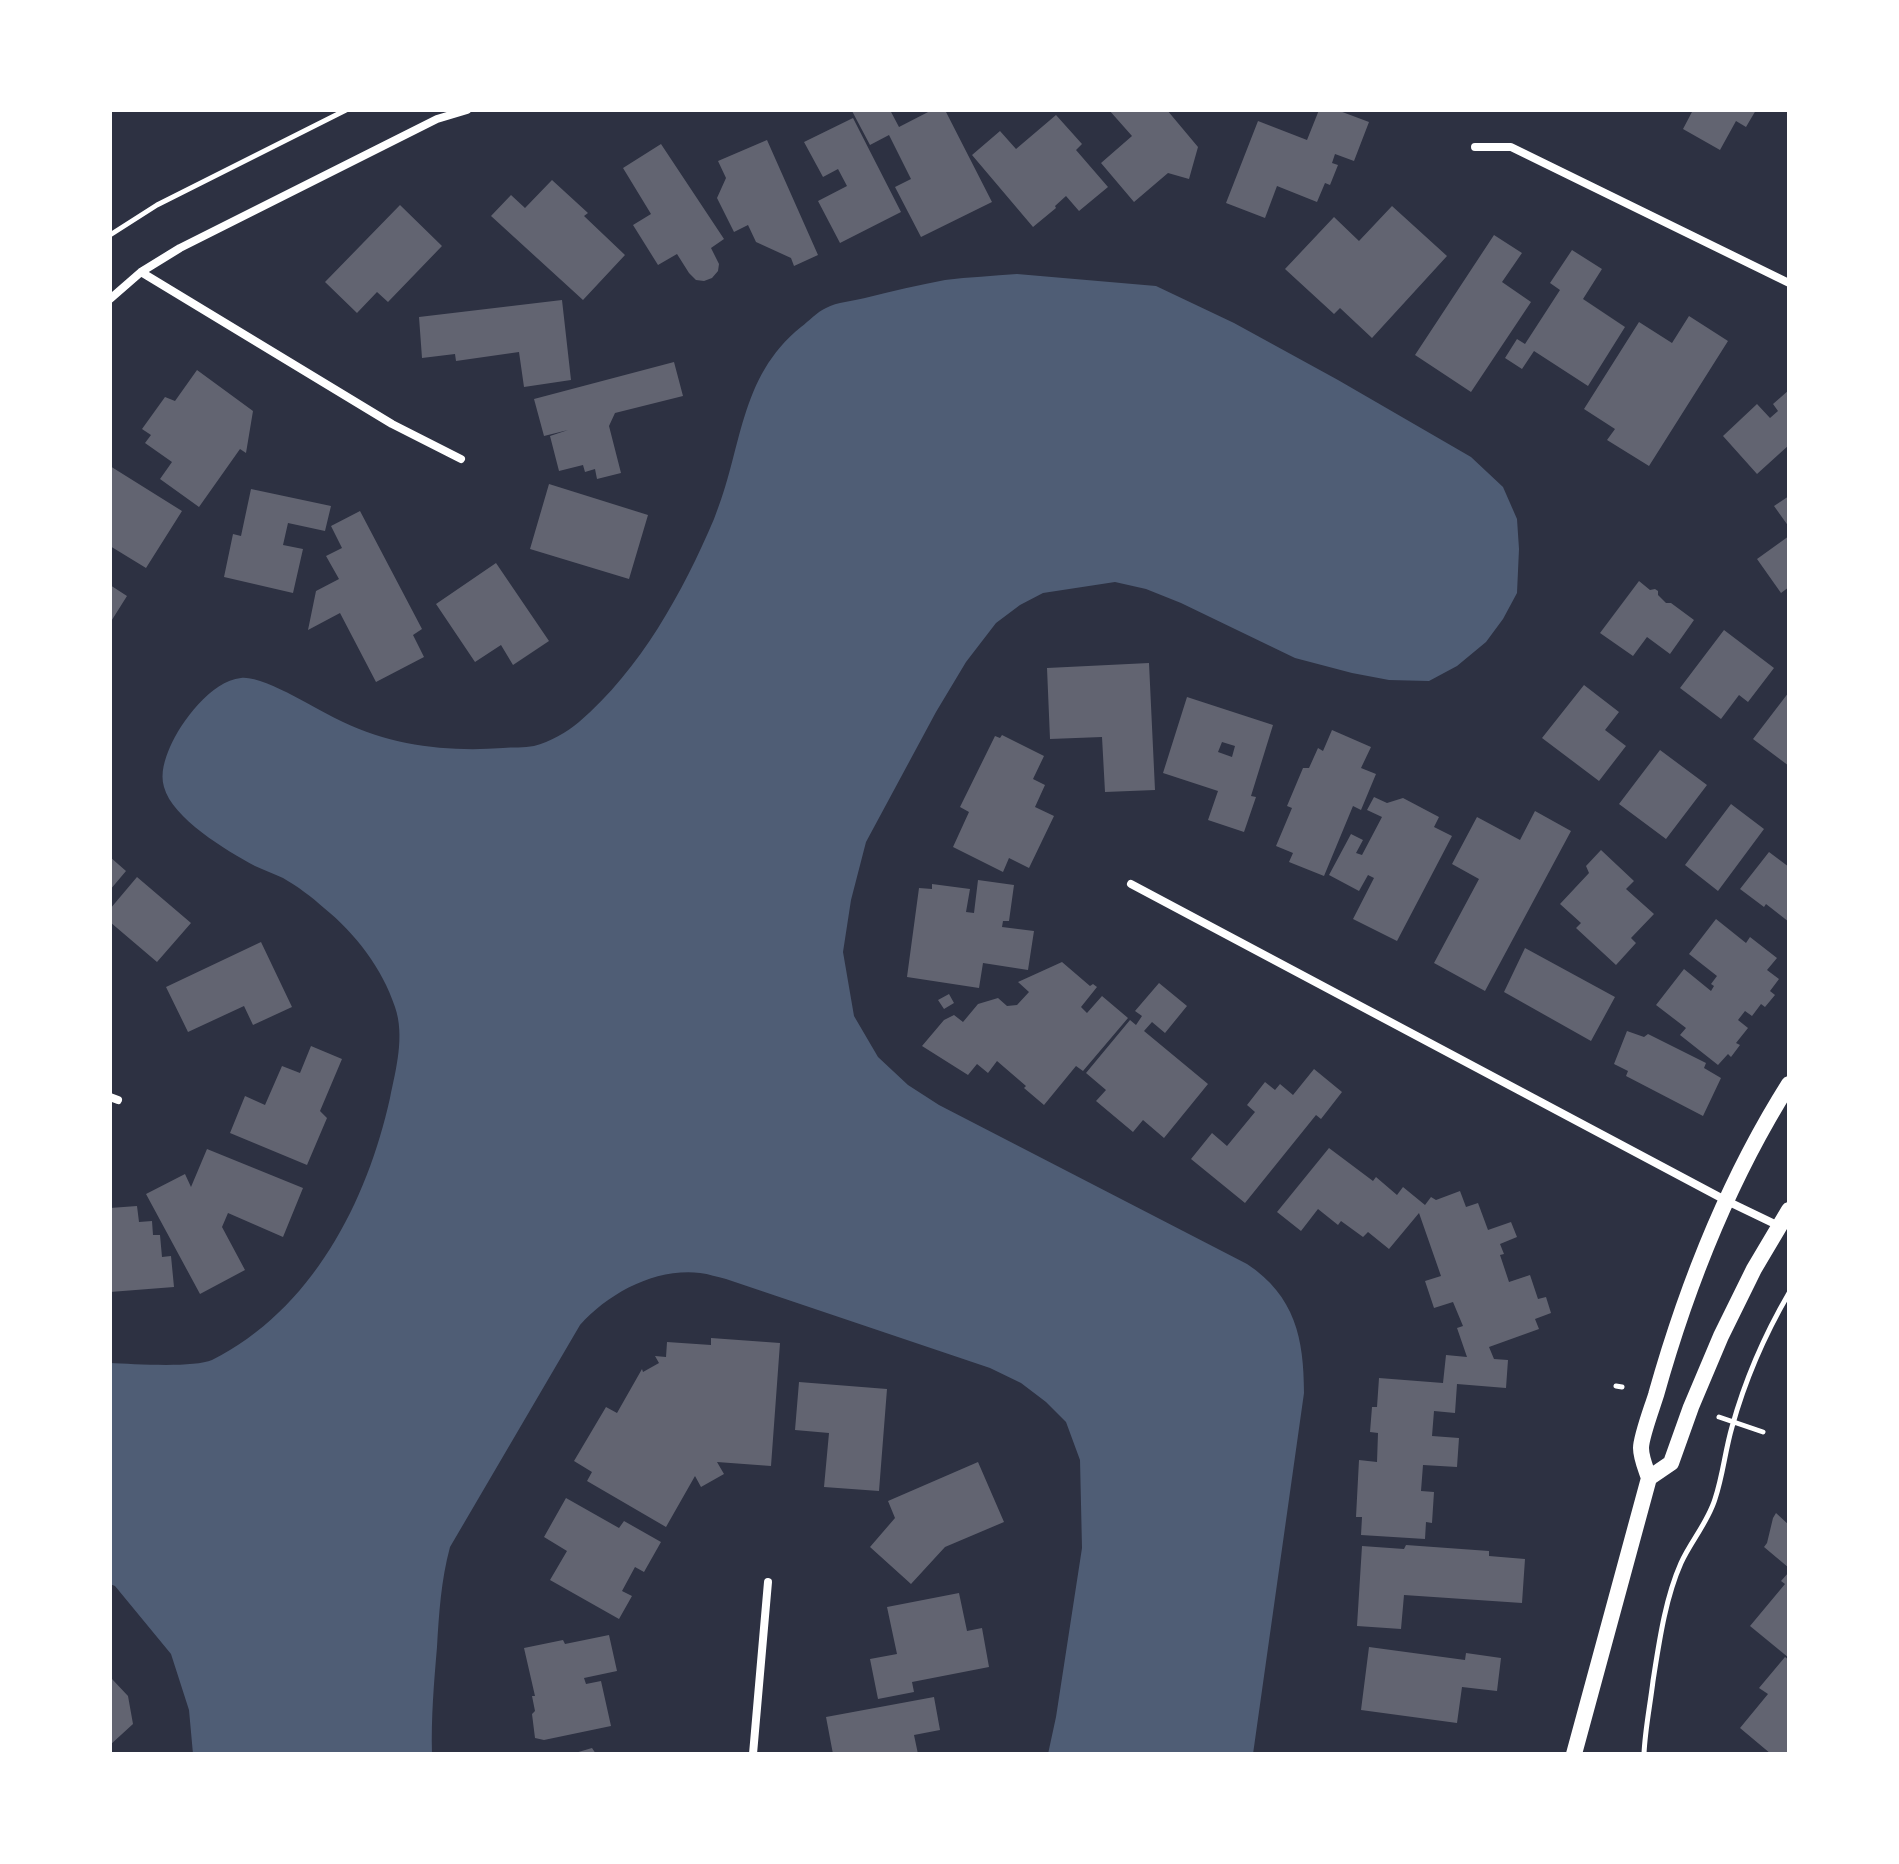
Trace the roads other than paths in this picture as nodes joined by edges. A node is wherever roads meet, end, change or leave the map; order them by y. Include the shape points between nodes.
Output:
1 (467, 110) edge
2 (1475, 147) dead end
3 (141, 272) junction
4 (1789, 283) edge
5 (110, 299) edge
6 (461, 459) dead end
7 (1131, 884) dead end
8 (1789, 1084) edge
9 (1727, 1201) junction
10 (1789, 1210) edge
11 (1779, 1226) junction
12 (1649, 1478) junction
13 (768, 1582) dead end
14 (753, 1754) edge
15 (1574, 1754) edge

1 - 3 street via 437,119
2 - 4 street via 1511,147
3 - 5 street
3 - 6 street via 392,424
7 - 9 street
8 - 9 main road
9 - 11 street
9 - 12 main road via 1661,1374 1641,1448
10 - 11 main road
11 - 12 main road via 1721,1336 1671,1463
12 - 15 main road
13 - 14 street

